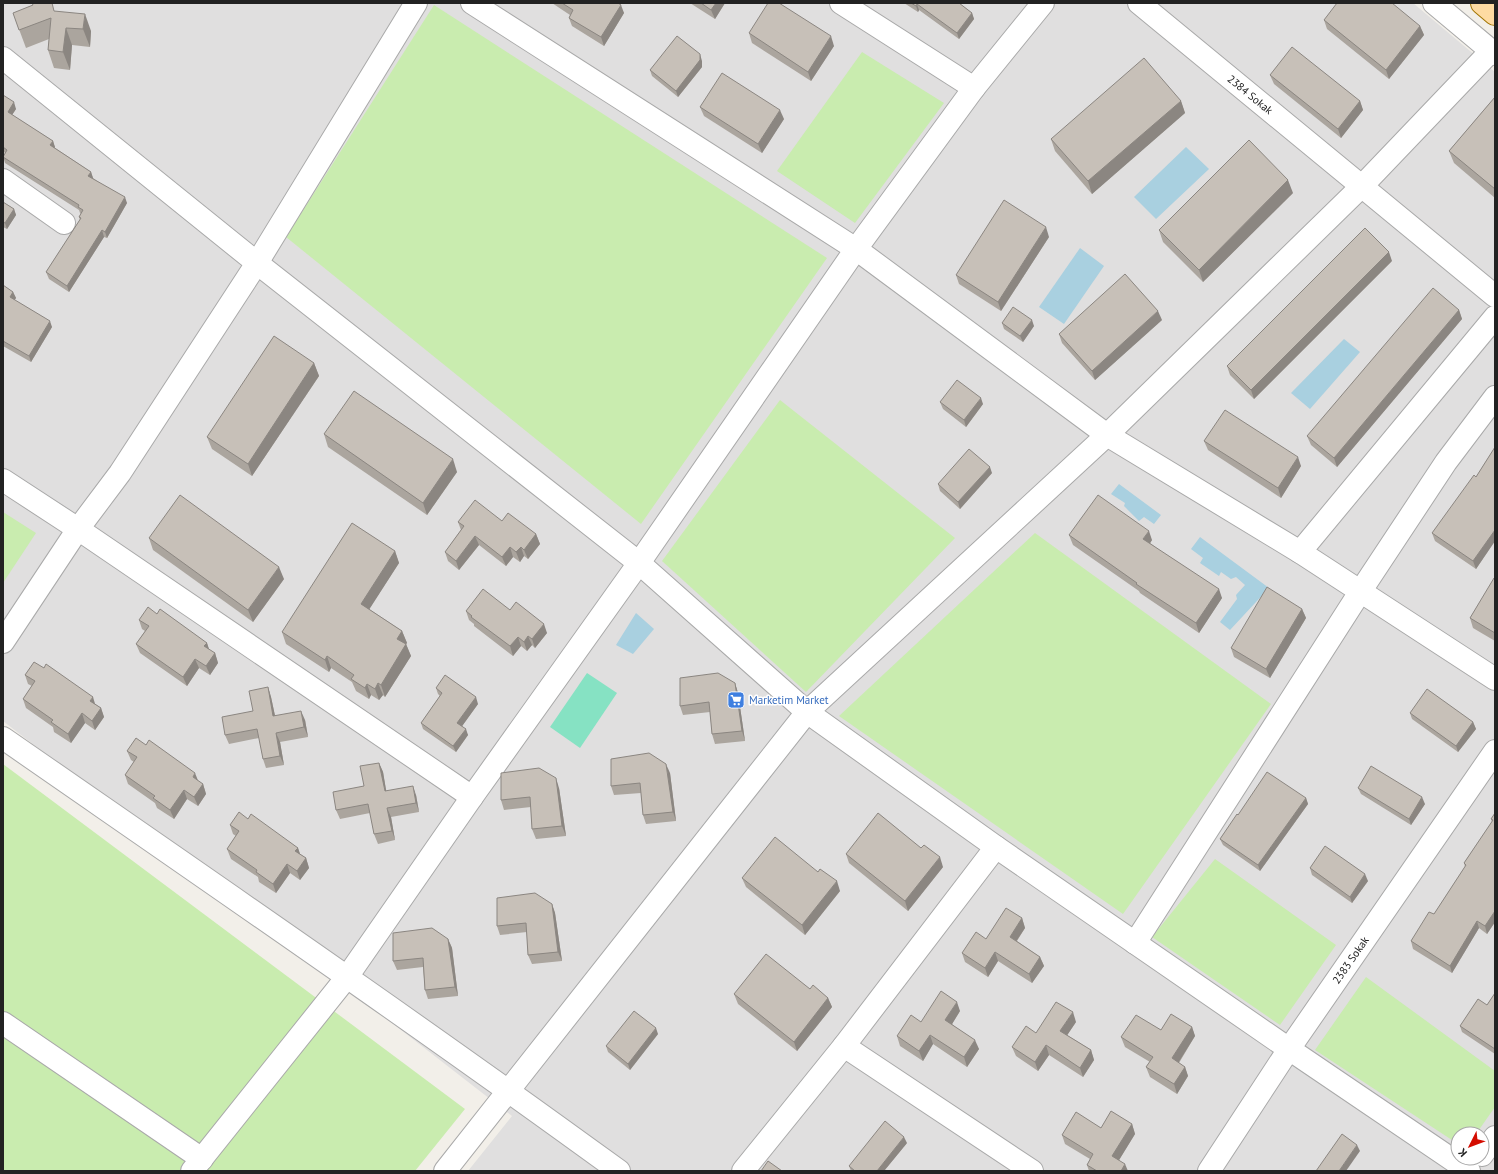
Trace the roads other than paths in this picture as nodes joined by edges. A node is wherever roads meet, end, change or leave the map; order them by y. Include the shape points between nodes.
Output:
1 (416, 3) edge
2 (472, 3) edge
3 (841, 3) edge
4 (1044, 3) edge
5 (1139, 3) edge
6 (1434, 3) edge
7 (1482, 3) edge
8 (1495, 14) edge
9 (1493, 52) edge
10 (3, 58) edge
11 (974, 88) junction
12 (3, 180) edge
13 (1362, 186) junction
14 (64, 223) dead end
15 (856, 249) junction
16 (257, 263) junction
17 (1495, 296) edge
18 (1495, 316) edge
19 (1495, 397) edge
20 (1106, 435) junction
21 (3, 480) edge
22 (78, 529) junction
23 (1300, 552) junction
24 (639, 563) junction
25 (1360, 592) junction
26 (3, 642) edge
27 (1495, 679) edge
28 (807, 712) junction
29 (3, 738) edge
30 (1495, 751) edge
31 (472, 797) junction
32 (996, 847) junction
33 (1135, 943) junction
34 (347, 977) junction
35 (3, 1022) edge
36 (844, 1046) junction
37 (1289, 1049) junction
38 (508, 1090) junction
39 (197, 1165) edge
40 (445, 1171) edge
41 (619, 1171) edge
42 (743, 1171) edge
43 (1032, 1171) edge
44 (1209, 1171) edge
45 (1470, 1171) edge

1 - 16 street
2 - 15 street
3 - 11 street
4 - 11 street
5 - 13 street, 2384 Sokak
6 - 9 street
7 - 8 main road
9 - 13 street
10 - 16 street
11 - 15 street
12 - 14 street
13 - 17 street, 2384 Sokak
13 - 20 street
15 - 20 street
15 - 24 street
16 - 22 street via 120,473
16 - 24 street
18 - 23 street
19 - 25 street via 1446,462
20 - 23 street
20 - 28 street
21 - 22 street
22 - 26 street
22 - 31 street
23 - 25 street
24 - 28 street
24 - 31 street
25 - 27 street
25 - 33 street
28 - 32 street
28 - 38 street
29 - 34 street
30 - 37 street, 2383 Sokak
31 - 34 street
32 - 33 street
32 - 36 street
33 - 37 street
34 - 38 street
34 - 39 street
35 - 39 street
36 - 42 street
36 - 43 street
37 - 44 street, 2383 Sokak
37 - 45 street
38 - 40 street
38 - 41 street

